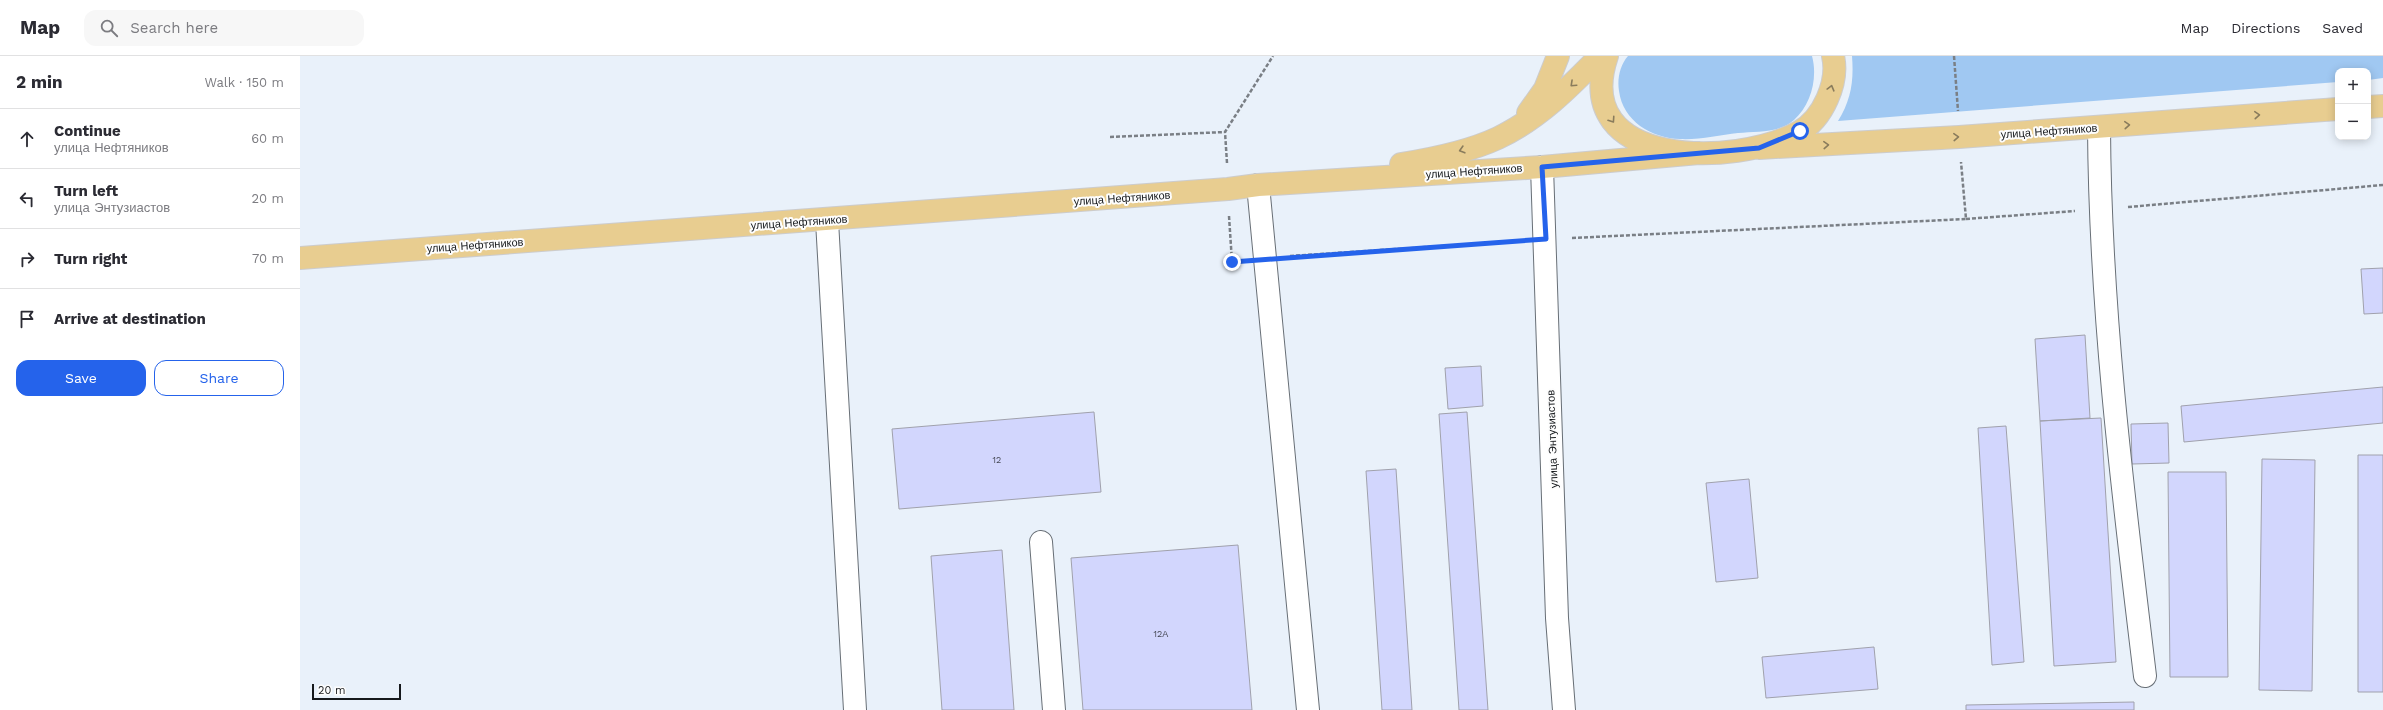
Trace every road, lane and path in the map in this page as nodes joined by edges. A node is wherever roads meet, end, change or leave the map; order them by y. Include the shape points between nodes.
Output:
1 (1273, 56) edge
2 (1558, 56) edge
3 (1833, 56) edge
4 (1954, 56) edge
5 (1596, 58) edge
6 (2383, 106) edge
7 (2371, 107) edge
8 (2335, 109) edge
9 (1518, 127) junction
10 (2099, 127) junction
11 (1225, 132) junction
12 (1110, 137) dead end
13 (1959, 137) junction
14 (1759, 148) junction
15 (1699, 153) junction
16 (1542, 167) junction
17 (1297, 182) junction
18 (1258, 185) junction
19 (2383, 185) edge
20 (1228, 189) junction
21 (2100, 209) junction
22 (1966, 219) junction
23 (827, 220) junction
24 (1546, 239) junction
25 (300, 258) edge
26 (1265, 258) junction
27 (1041, 542) dead end
28 (2146, 676) dead end
29 (855, 710) edge
30 (1054, 710) edge
31 (1308, 710) edge
32 (1564, 710) edge

1 - 11 path
2 - 9 main road via 1545,89
14 -> 3 main road, улица Нефтяников via 1800,131 1821,109 1829,95 1833,79
4 - 13 path
5 -> 9 main road, улица Нефтяников via 1550,105
5 -> 15 main road, улица Нефтяников via 1603,69 1602,98 1607,114 1616,126 1627,136 1654,148
6 - 7 main road
10 -> 8 main road, улица Нефтяников
9 -> 17 main road, улица Нефтяников via 1497,138 1423,160
10 - 13 main road, улица Нефтяников
10 - 21 street
11 - 12 path
11 - 20 path
14 -> 13 main road, улица Нефтяников
13 - 22 path
14 - 15 main road, улица Нефтяников
15 - 16 main road, улица Нефтяников
16 - 17 main road, улица Нефтяников
16 - 24 street, улица Энтузиастов
17 - 18 main road, улица Нефтяников
18 - 20 main road, улица Нефтяников
18 - 26 street
19 - 21 path
20 - 23 main road, улица Нефтяников
20 - 26 path via 1232,262
21 - 22 path
21 - 28 street via 2118,447
22 - 24 path
23 - 25 main road, улица Нефтяников
23 - 29 street
24 - 26 path
24 - 32 street, улица Энтузиастов via 1557,618
26 - 31 street
27 - 30 street

